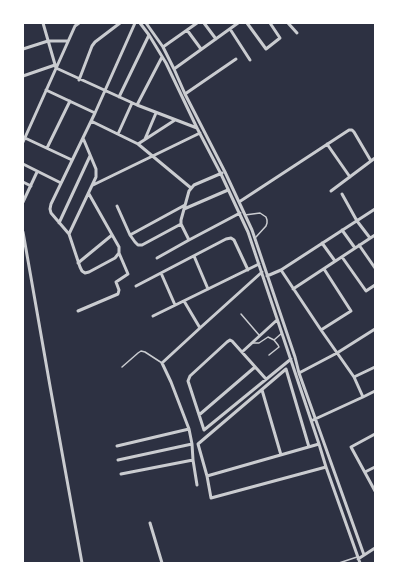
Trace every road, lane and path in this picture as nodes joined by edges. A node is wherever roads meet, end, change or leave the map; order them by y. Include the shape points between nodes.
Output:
1 (43, 23) edge
2 (79, 23) edge
3 (120, 23) edge
4 (135, 23) edge
5 (146, 23) edge
6 (197, 23) edge
7 (204, 23) edge
8 (237, 23) edge
9 (247, 23) edge
10 (270, 23) edge
11 (288, 23) edge
12 (296, 23) edge
13 (74, 24) edge
14 (142, 25) edge
15 (292, 27) junction
16 (230, 29) junction
17 (188, 30) junction
18 (297, 33) dead end
19 (149, 35) junction
20 (216, 39) junction
21 (48, 41) junction
22 (68, 41) junction
23 (163, 47) junction
24 (23, 49) edge
25 (201, 49) junction
26 (162, 57) junction
27 (236, 59) dead end
28 (250, 60) dead end
29 (55, 66) junction
30 (174, 69) junction
31 (23, 76) edge
32 (79, 80) junction
33 (46, 90) junction
34 (104, 91) junction
35 (185, 94) junction
36 (119, 97) junction
37 (70, 101) junction
38 (132, 103) junction
39 (137, 105) junction
40 (94, 113) junction
41 (156, 113) junction
42 (175, 120) junction
43 (91, 121) junction
44 (197, 128) junction
45 (200, 133) junction
46 (118, 134) junction
47 (25, 138) junction
48 (83, 138) junction
49 (144, 140) junction
50 (23, 142) edge
51 (138, 144) junction
52 (327, 144) junction
53 (47, 148) junction
54 (90, 156) junction
55 (152, 156) junction
56 (72, 160) junction
57 (374, 160) edge
58 (23, 164) edge
59 (37, 172) junction
60 (225, 172) junction
61 (221, 174) junction
62 (350, 177) junction
63 (23, 182) edge
64 (61, 184) junction
65 (93, 185) junction
66 (31, 186) junction
67 (191, 188) junction
68 (228, 190) junction
69 (331, 191) dead end
70 (89, 194) junction
71 (342, 194) dead end
72 (23, 202) edge
73 (239, 202) junction
74 (117, 206) dead end
75 (185, 207) junction
76 (375, 210) edge
77 (245, 213) junction
78 (240, 214) junction
79 (357, 221) junction
80 (59, 223) junction
81 (181, 224) junction
82 (342, 230) junction
83 (23, 232) edge
84 (69, 234) junction
85 (112, 235) junction
86 (130, 235) junction
87 (375, 235) edge
88 (255, 238) junction
89 (370, 238) junction
90 (189, 240) junction
91 (322, 243) junction
92 (359, 245) junction
93 (355, 248) junction
94 (119, 253) junction
95 (194, 256) junction
96 (342, 257) junction
97 (157, 258) dead end
98 (335, 261) junction
99 (263, 262) junction
100 (78, 263) junction
101 (259, 264) junction
102 (375, 268) edge
103 (324, 269) junction
104 (248, 270) junction
105 (265, 270) junction
106 (281, 270) junction
107 (161, 273) junction
108 (262, 273) junction
109 (267, 276) junction
110 (375, 285) edge
111 (136, 286) dead end
112 (293, 289) junction
113 (208, 290) junction
114 (184, 301) junction
115 (175, 305) junction
116 (78, 311) dead end
117 (241, 314) dead end
118 (153, 316) dead end
119 (278, 320) junction
120 (200, 328) junction
121 (375, 329) edge
122 (321, 330) junction
123 (282, 333) junction
124 (260, 336) junction
125 (274, 340) junction
126 (252, 343) junction
127 (242, 352) junction
128 (337, 353) junction
129 (269, 355) dead end
130 (290, 359) junction
131 (162, 363) junction
132 (122, 367) dead end
133 (255, 367) junction
134 (375, 367) edge
135 (299, 373) junction
136 (354, 377) junction
137 (266, 379) junction
138 (262, 390) junction
139 (375, 391) edge
140 (363, 398) junction
141 (199, 415) junction
142 (315, 419) junction
143 (311, 421) junction
144 (189, 429) junction
145 (375, 434) edge
146 (192, 444) junction
147 (319, 444) junction
148 (117, 446) dead end
149 (309, 446) junction
150 (282, 455) junction
151 (118, 460) dead end
152 (193, 460) junction
153 (326, 467) junction
154 (375, 467) edge
155 (365, 472) junction
156 (121, 474) dead end
157 (207, 476) junction
158 (197, 485) dead end
159 (375, 491) edge
160 (150, 523) dead end
161 (375, 548) edge
162 (364, 555) junction
163 (358, 560) edge
164 (82, 563) edge
165 (162, 563) edge
166 (339, 563) edge

1 - 21 street
2 - 13 street
3 - 32 street via 92,46
4 - 34 street
5 - 14 street
5 - 23 street
6 - 17 street
7 - 20 street
8 - 16 street
9 - 10 street via 266,49 280,38
11 - 15 street
12 - 15 street
13 - 22 street
14 - 19 street
15 - 18 street
16 - 20 street
16 - 28 street
17 - 23 street
17 - 25 street
19 - 26 street
19 - 36 street
20 - 25 street
21 - 22 street
21 - 24 street
21 - 29 street
22 - 29 street
23 - 30 street
25 - 30 street
26 - 39 street
26 - 44 street
27 - 35 street
29 - 31 street
29 - 32 street
29 - 33 street
30 - 35 street
32 - 34 street
33 - 37 street
33 - 47 street
34 - 36 street
34 - 40 street
35 - 60 street
36 - 38 street
37 - 40 street
37 - 53 street
38 - 39 street
38 - 46 street
39 - 41 street
40 - 43 street
41 - 42 street
41 - 49 street
42 - 44 street
42 - 49 street
43 - 46 street
43 - 48 street
44 - 45 street
45 - 55 street
45 - 61 street
46 - 51 street
47 - 50 street
47 - 53 street
48 - 54 street
48 - 56 street
49 - 51 street
51 - 55 street
52 - 57 street via 352,130
52 - 62 street
52 - 73 street
53 - 56 street
54 - 65 street via 96,172
54 - 80 street
55 - 65 street
55 - 67 street
56 - 64 street
57 - 62 street
58 - 59 street
59 - 64 street
59 - 66 street
60 - 61 street
60 - 73 street
61 - 67 street
61 - 68 street
62 - 69 street
63 - 66 street
64 - 80 street via 50,209
65 - 70 street
66 - 72 street
67 - 75 street
68 - 75 street
68 - 78 street
70 - 84 street
70 - 85 street
71 - 79 street
73 - 77 street
74 - 86 street
75 - 81 street
75 - 86 street
76 - 79 street
77 - 78 street
77 - 88 street
77 - 88 lane via 260,213 266,217 266,226
78 - 90 street
78 - 101 street
79 - 82 street
79 - 89 street
80 - 84 street
81 - 86 street via 142,245 138,245
81 - 90 street
82 - 91 street
82 - 93 street
83 - 164 street
84 - 100 street
85 - 94 street via 119,247
85 - 100 street
87 - 89 street
88 - 99 street
89 - 92 street
90 - 97 street
91 - 98 street
91 - 106 street
92 - 93 street
92 - 102 street
93 - 96 street
94 - 100 street via 85,273
94 - 116 street via 128,274 116,282 118,294
95 - 104 street via 231,238
95 - 107 street
95 - 113 street
96 - 98 street
96 - 110 street via 366,291
98 - 103 street
99 - 101 street
99 - 105 street
101 - 104 street
101 - 108 street
103 - 112 street
103 - 122 street via 352,311
104 - 113 street
105 - 108 street
105 - 109 street
106 - 109 street
106 - 112 street
107 - 111 street
107 - 115 street
108 - 119 street
108 - 120 street
109 - 135 street
112 - 122 street
113 - 114 street
114 - 115 street
114 - 120 street
115 - 118 street
117 - 124 lane
119 - 123 street
119 - 124 street
120 - 131 street
121 - 128 street
122 - 128 street
123 - 125 lane
123 - 130 street
124 - 126 street
125 - 126 lane via 268,337 259,343
125 - 129 lane via 278,348
126 - 127 street
127 - 133 street
127 - 141 street via 229,341 190,376 188,381
128 - 135 street
128 - 136 street
130 - 137 street
130 - 143 street
131 - 132 lane via 141,351
131 - 144 street via 172,382
133 - 137 street
133 - 141 street
134 - 136 street
135 - 142 street
136 - 140 street
137 - 141 street via 204,430
138 - 149 street via 286,369
138 - 150 street
138 - 157 street via 198,444
139 - 140 street
140 - 142 street
142 - 143 street
142 - 162 street
143 - 147 street
144 - 146 street
144 - 148 street
145 - 155 street via 351,447
146 - 151 street
146 - 152 street
147 - 149 street
147 - 153 street
149 - 150 street
150 - 157 street
152 - 156 street
152 - 158 street
153 - 157 street via 211,498
153 - 163 street
154 - 155 street
155 - 159 street
160 - 165 street
161 - 162 street
162 - 163 street
163 - 166 lane

